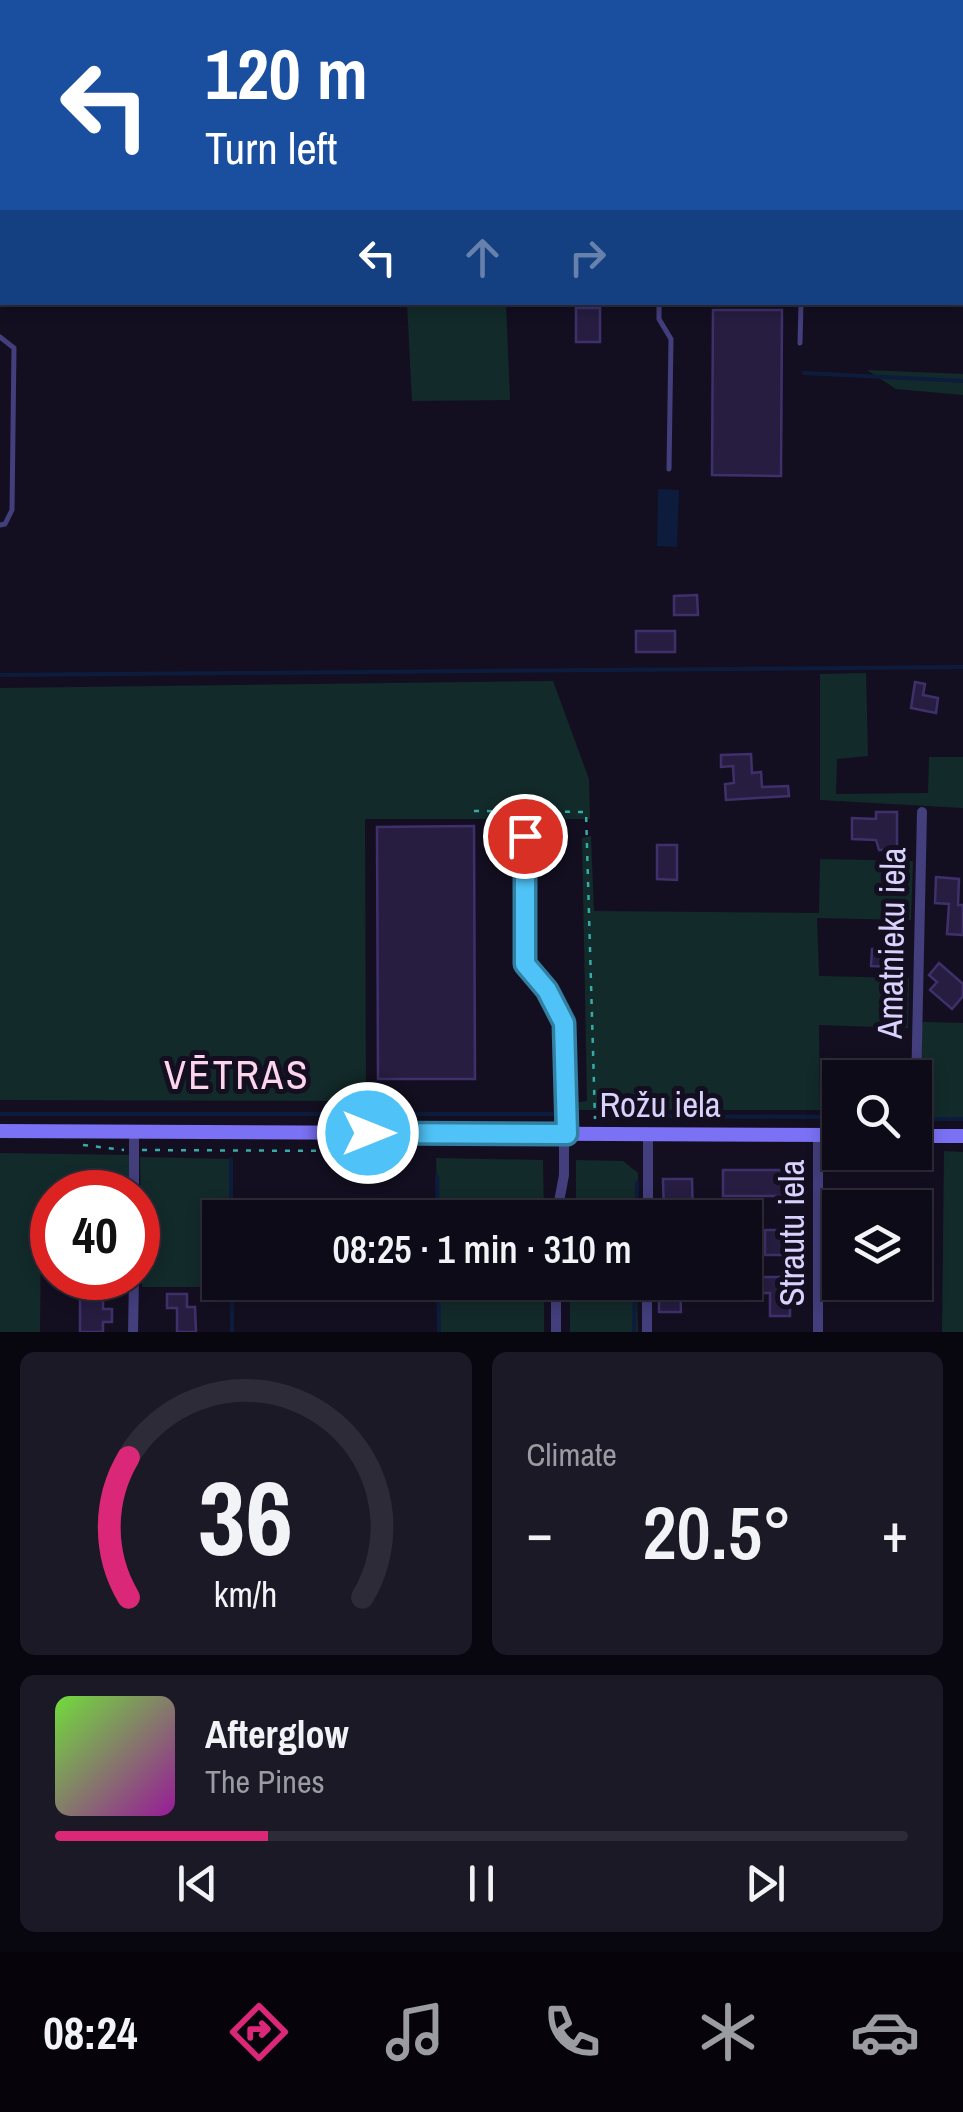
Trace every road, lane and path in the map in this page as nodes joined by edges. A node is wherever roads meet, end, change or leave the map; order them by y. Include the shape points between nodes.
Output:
1 (658, 305) edge
2 (801, 305) edge
3 (0, 337) edge
4 (800, 343) dead end
5 (669, 469) dead end
6 (0, 525) edge
7 (474, 811) dead end
8 (922, 812) dead end
9 (525, 836) dead end
10 (917, 1060) edge
11 (0, 1130) edge
12 (134, 1131) junction
13 (566, 1134) junction
14 (595, 1134) junction
15 (648, 1134) junction
16 (818, 1135) junction
17 (822, 1135) edge
18 (932, 1136) edge
19 (963, 1136) edge
20 (134, 1170) edge
21 (559, 1200) edge
22 (648, 1200) edge
23 (134, 1300) edge
24 (556, 1300) edge
25 (647, 1300) edge
26 (134, 1332) edge
27 (556, 1332) edge
28 (647, 1332) edge
29 (818, 1332) edge

1 - 5 lane via 670,339
2 - 4 lane
3 - 6 lane via 14,348 12,510
7 - 14 path via 586,812
8 - 10 street, Amatnieku iela
9 - 13 lane via 525,964 564,1023
11 - 12 street, Rožu iela
12 - 13 street, Rožu iela
12 - 20 street
13 - 14 street, Rožu iela
13 - 21 street
14 - 15 street, Rožu iela
15 - 16 street, Rožu iela
15 - 22 street
16 - 17 street, Rožu iela
16 - 29 street, Strautu iela
18 - 19 street
23 - 26 street
24 - 27 street
25 - 28 street

